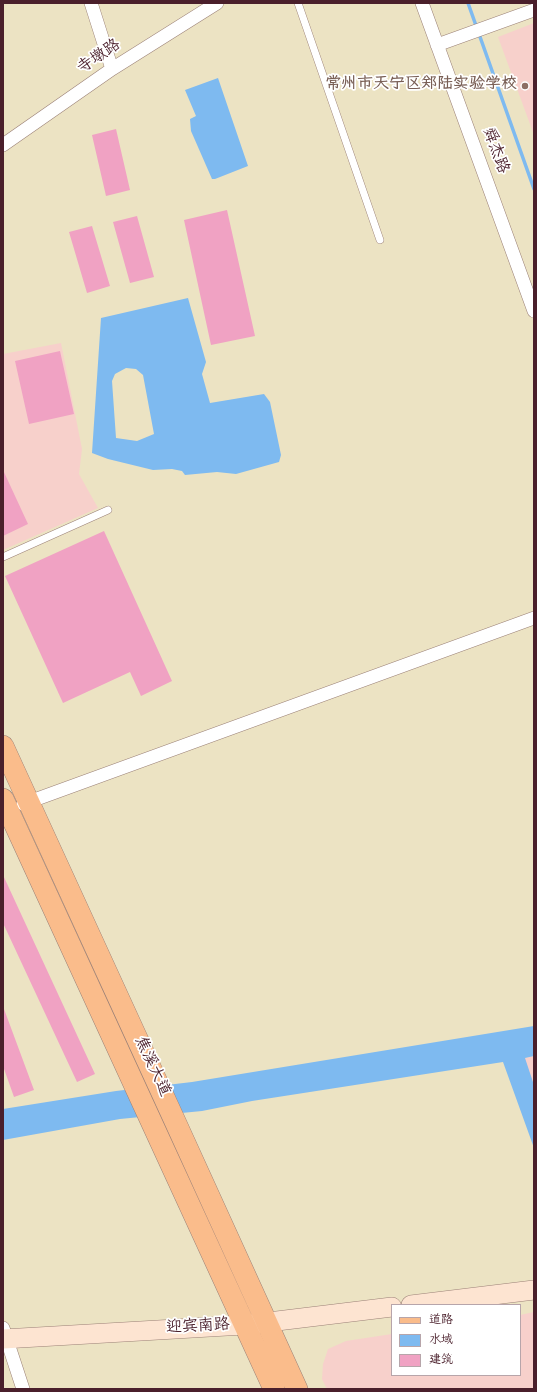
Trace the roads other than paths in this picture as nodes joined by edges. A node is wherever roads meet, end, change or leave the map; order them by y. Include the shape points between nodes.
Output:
1 (92, 3) edge
2 (218, 3) edge
3 (298, 3) edge
4 (422, 3) edge
5 (534, 10) edge
6 (437, 45) junction
7 (112, 70) junction
8 (3, 145) edge
9 (380, 240) dead end
10 (534, 311) edge
11 (108, 510) dead end
12 (3, 557) edge
13 (534, 618) edge
14 (3, 746) edge
15 (29, 801) junction
16 (6, 804) edge
17 (534, 1290) edge
18 (418, 1304) edge
19 (391, 1307) edge
20 (265, 1322) junction
21 (244, 1325) junction
22 (4, 1335) edge
23 (23, 1389) edge
24 (274, 1389) edge
25 (297, 1389) edge

1 - 7 street
2 - 7 street, 寺墩路
3 - 9 lane
4 - 6 street, 舜杰路
5 - 6 street
6 - 10 street, 舜杰路
7 - 8 street, 寺墩路
11 - 12 lane
13 - 15 street
14 - 15 main road, 焦溪大道
15 - 16 street
15 - 20 main road, 焦溪大道
16 - 21 main road, 焦溪大道
17 - 18 street
19 - 20 street, 迎宾南路
20 - 21 street, 迎宾南路
20 - 25 main road, 焦溪大道
21 - 22 street, 迎宾南路
21 - 24 main road, 焦溪大道
22 - 23 street

